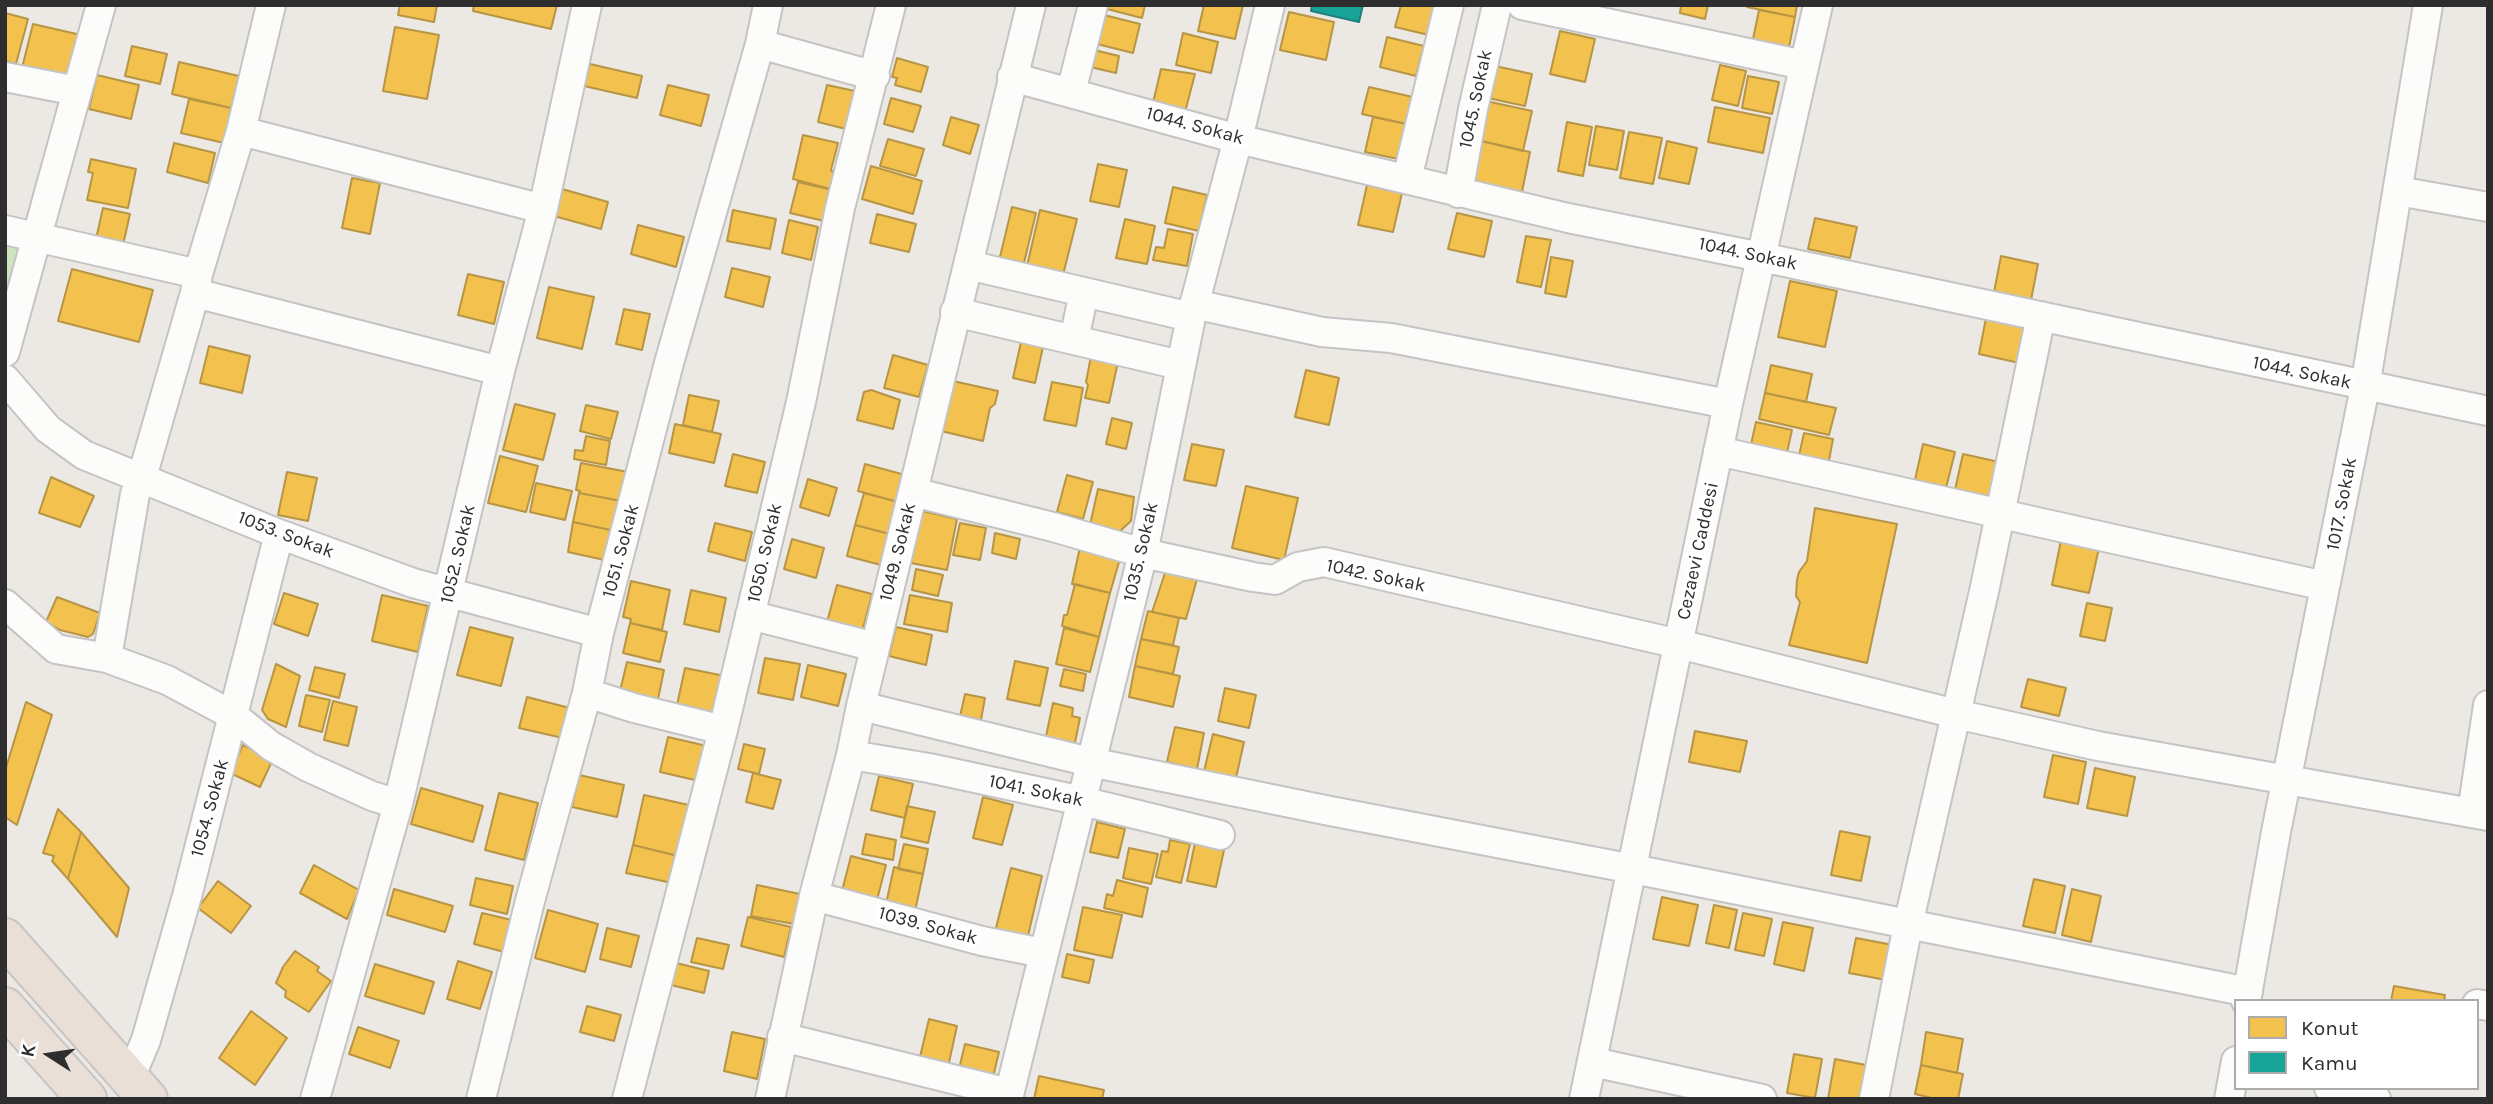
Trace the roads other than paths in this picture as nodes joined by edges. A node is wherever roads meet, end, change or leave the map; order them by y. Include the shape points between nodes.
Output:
1 (101, 5) edge
2 (271, 5) edge
3 (587, 5) edge
4 (768, 5) edge
5 (891, 5) edge
6 (1031, 5) edge
7 (1093, 5) edge
8 (1270, 5) edge
9 (1449, 5) edge
10 (1497, 5) edge
11 (1522, 5) edge
12 (1818, 5) edge
13 (2428, 5) edge
14 (760, 44) junction
15 (1804, 65) junction
16 (875, 76) junction
17 (5, 77) edge
18 (1012, 77) junction
19 (77, 91) junction
20 (1071, 92) junction
21 (240, 131) junction
22 (1238, 138) junction
23 (1407, 178) junction
24 (2398, 191) junction
25 (1458, 192) junction
26 (2488, 207) edge
27 (543, 209) junction
28 (5, 230) edge
29 (37, 237) junction
30 (1761, 257) junction
31 (968, 265) junction
32 (197, 283) junction
33 (1084, 292) junction
34 (1192, 311) junction
35 (955, 312) junction
36 (2040, 316) junction
37 (1074, 340) junction
38 (5, 352) edge
39 (1180, 365) junction
40 (500, 371) junction
41 (5, 379) edge
42 (2365, 387) junction
43 (1728, 404) junction
44 (2488, 411) edge
45 (1718, 452) junction
46 (142, 477) junction
47 (913, 492) junction
48 (2000, 514) junction
49 (279, 534) junction
50 (1143, 553) junction
51 (2325, 586) junction
52 (449, 593) junction
53 (5, 604) edge
54 (750, 615) junction
55 (599, 632) junction
56 (1679, 644) junction
57 (875, 647) junction
58 (107, 658) junction
59 (587, 693) junction
60 (2488, 705) edge
61 (861, 706) junction
62 (1955, 714) junction
63 (234, 716) junction
64 (723, 730) junction
65 (851, 755) junction
66 (1090, 762) junction
67 (2286, 778) junction
68 (1082, 801) junction
69 (398, 804) junction
70 (2480, 815) edge
71 (1220, 835) dead end
72 (1633, 869) junction
73 (814, 896) junction
74 (1908, 925) junction
75 (5, 938) edge
76 (1043, 953) junction
77 (2247, 996) edge
78 (5, 1007) edge
79 (782, 1037) junction
80 (1593, 1062) junction
81 (2234, 1071) edge
82 (139, 1089) edge
83 (2338, 1090) edge
84 (1009, 1096) edge
85 (88, 1099) edge
86 (315, 1099) edge
87 (481, 1099) edge
88 (626, 1099) edge
89 (770, 1099) edge
90 (1584, 1099) edge
91 (1762, 1099) edge
92 (1874, 1099) edge
93 (2229, 1099) edge
94 (2376, 1099) edge

1 - 19 street
2 - 21 street
3 - 27 street, 1052. Sokak
4 - 14 street, 1051. Sokak
5 - 16 street, 1050. Sokak
6 - 18 street, 1049. Sokak
7 - 20 street
8 - 22 street, 1035. Sokak
9 - 23 street
10 - 25 street, 1045. Sokak
11 - 15 street
12 - 15 street, Cezaevi Caddesi
13 - 24 street, 1017. Sokak
14 - 16 street
14 - 55 street, 1051. Sokak via 669,363
15 - 30 street, Cezaevi Caddesi
16 - 54 street, 1050. Sokak via 839,208 801,402
17 - 19 street
18 - 20 street, 1044. Sokak
18 - 31 street, 1049. Sokak
19 - 29 street
20 - 22 street, 1044. Sokak
21 - 27 street
21 - 32 street
22 - 23 street, 1044. Sokak
22 - 34 street, 1035. Sokak
23 - 25 street, 1044. Sokak
24 - 26 street
24 - 42 street, 1017. Sokak
25 - 30 street, 1044. Sokak
27 - 40 street, 1052. Sokak
28 - 29 street
29 - 32 street
29 - 38 street
30 - 36 street, 1044. Sokak
30 - 43 street, Cezaevi Caddesi
31 - 33 street
31 - 35 street, 1049. Sokak
32 - 40 street
32 - 46 street
33 - 34 street
33 - 37 street
34 - 39 street, 1035. Sokak
34 - 43 street via 1391,338
35 - 37 street
35 - 47 street, 1049. Sokak
36 - 42 street, 1044. Sokak
36 - 48 street
37 - 39 street
39 - 50 street, 1035. Sokak
40 - 52 street, 1052. Sokak
41 - 46 street, 1053. Sokak via 48,429 85,455
42 - 44 street, 1044. Sokak
42 - 51 street, 1017. Sokak
43 - 45 street, Cezaevi Caddesi
45 - 48 street
45 - 56 street, Cezaevi Caddesi
46 - 49 street, 1053. Sokak
46 - 58 street via 135,494
47 - 50 street, 1042. Sokak
47 - 57 street, 1049. Sokak
48 - 51 street
48 - 62 street
49 - 52 street, 1053. Sokak
49 - 63 street, 1054. Sokak
50 - 56 street, 1042. Sokak via 1275,580 1324,562
50 - 66 street, 1035. Sokak
51 - 67 street, 1017. Sokak
52 - 55 street, 1053. Sokak
52 - 69 street, 1052. Sokak
53 - 58 street via 56,649
54 - 57 street
54 - 64 street, 1050. Sokak
55 - 59 street, 1051. Sokak
56 - 62 street, 1042. Sokak
56 - 72 street, Cezaevi Caddesi
57 - 61 street, 1049. Sokak
58 - 63 street via 167,680
59 - 64 street
59 - 87 street, 1051. Sokak
60 - 70 street
61 - 65 street, 1049. Sokak
61 - 66 street
62 - 67 street, 1042. Sokak via 2098,746
62 - 74 street
63 - 69 street via 271,746 308,767
63 - 82 street, 1054. Sokak via 146,1040
64 - 88 street, 1050. Sokak
65 - 68 street, 1041. Sokak
65 - 73 street, 1049. Sokak
66 - 68 street, 1035. Sokak
66 - 72 street
67 - 70 street, 1042. Sokak
67 - 77 street, 1017. Sokak
68 - 71 street, 1041. Sokak
68 - 76 street, 1035. Sokak
69 - 86 street, 1052. Sokak
72 - 74 street
72 - 80 street, Cezaevi Caddesi
73 - 76 street, 1039. Sokak
73 - 79 street, 1049. Sokak
74 - 77 street
74 - 92 street
75 - 82 highway
76 - 84 street, 1035. Sokak
78 - 85 highway
79 - 84 street
79 - 89 street, 1049. Sokak
80 - 90 street, Cezaevi Caddesi
80 - 91 street
81 - 93 street
83 - 94 street

